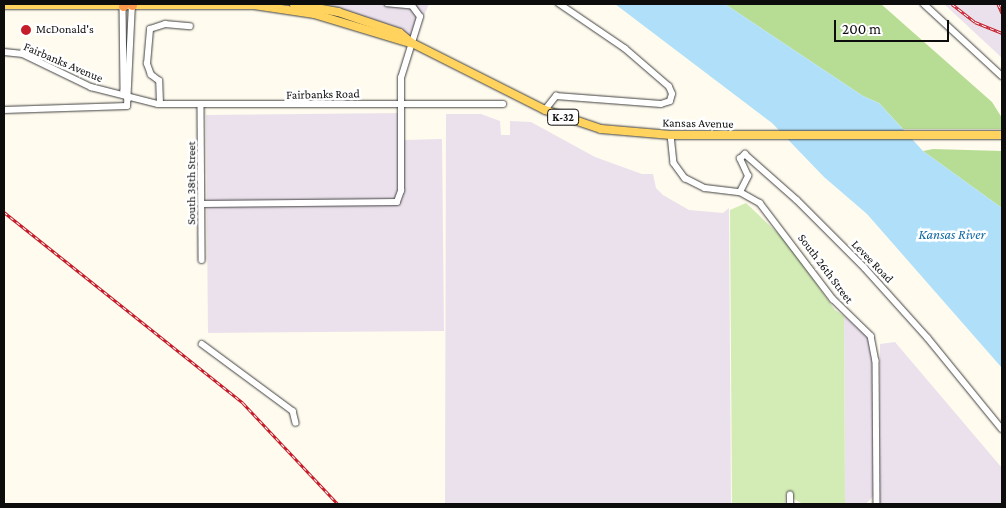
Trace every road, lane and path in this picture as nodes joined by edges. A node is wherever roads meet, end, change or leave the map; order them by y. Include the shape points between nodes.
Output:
1 (294, 4) edge
2 (388, 4) edge
3 (560, 4) edge
4 (924, 4) edge
5 (4, 5) edge
6 (128, 5) edge
7 (190, 26) dead end
8 (412, 43) junction
9 (4, 52) edge
10 (1002, 76) edge
11 (128, 99) junction
12 (143, 102) joint
13 (160, 104) junction
14 (401, 104) junction
15 (503, 104) dead end
16 (201, 106) junction
17 (4, 110) edge
18 (545, 110) junction
19 (671, 135) junction
20 (1002, 135) edge
21 (740, 192) junction
22 (202, 204) junction
23 (202, 260) dead end
24 (202, 344) dead end
25 (296, 423) dead end
26 (1002, 429) edge
27 (790, 495) dead end
28 (790, 504) edge
29 (877, 504) edge

1 - 8 main road, Kansas Avenue / K-32 via 375,23 400,33
2 - 8 street via 412,6 420,14
3 - 18 street via 625,49 669,87 672,94 670,101 661,104 556,96
4 - 10 street
5 - 6 main road, Kansas Avenue / K-32
6 - 8 main road, Kansas Avenue / K-32 via 254,5 314,14
6 - 11 street
7 - 13 street via 165,24 150,29 147,64 151,75 159,81
8 - 14 street via 403,70
8 - 18 main road, Kansas Avenue / K-32
9 - 11 street, Fairbanks Avenue via 23,54 76,82
11 - 12 street, Fairbanks Avenue
11 - 17 street via 128,106
12 - 13 street, Fairbanks Road
13 - 16 street, Fairbanks Road
14 - 15 street, Fairbanks Road
14 - 16 street, Fairbanks Road
14 - 22 street via 401,191 397,202
16 - 22 street, South 38th Street
18 - 19 main road, Kansas Avenue / K-32 via 601,129
19 - 20 main road, Kansas Avenue / K-32
19 - 21 street, South 26th Street via 674,164 685,178 704,188
21 - 26 street, Levee Road via 748,176 740,159 744,154 797,200 870,274
21 - 29 street, South 26th Street via 755,198 768,210 833,299 871,336 876,360
22 - 23 street, South 38th Street
24 - 25 street via 293,411
27 - 28 street

